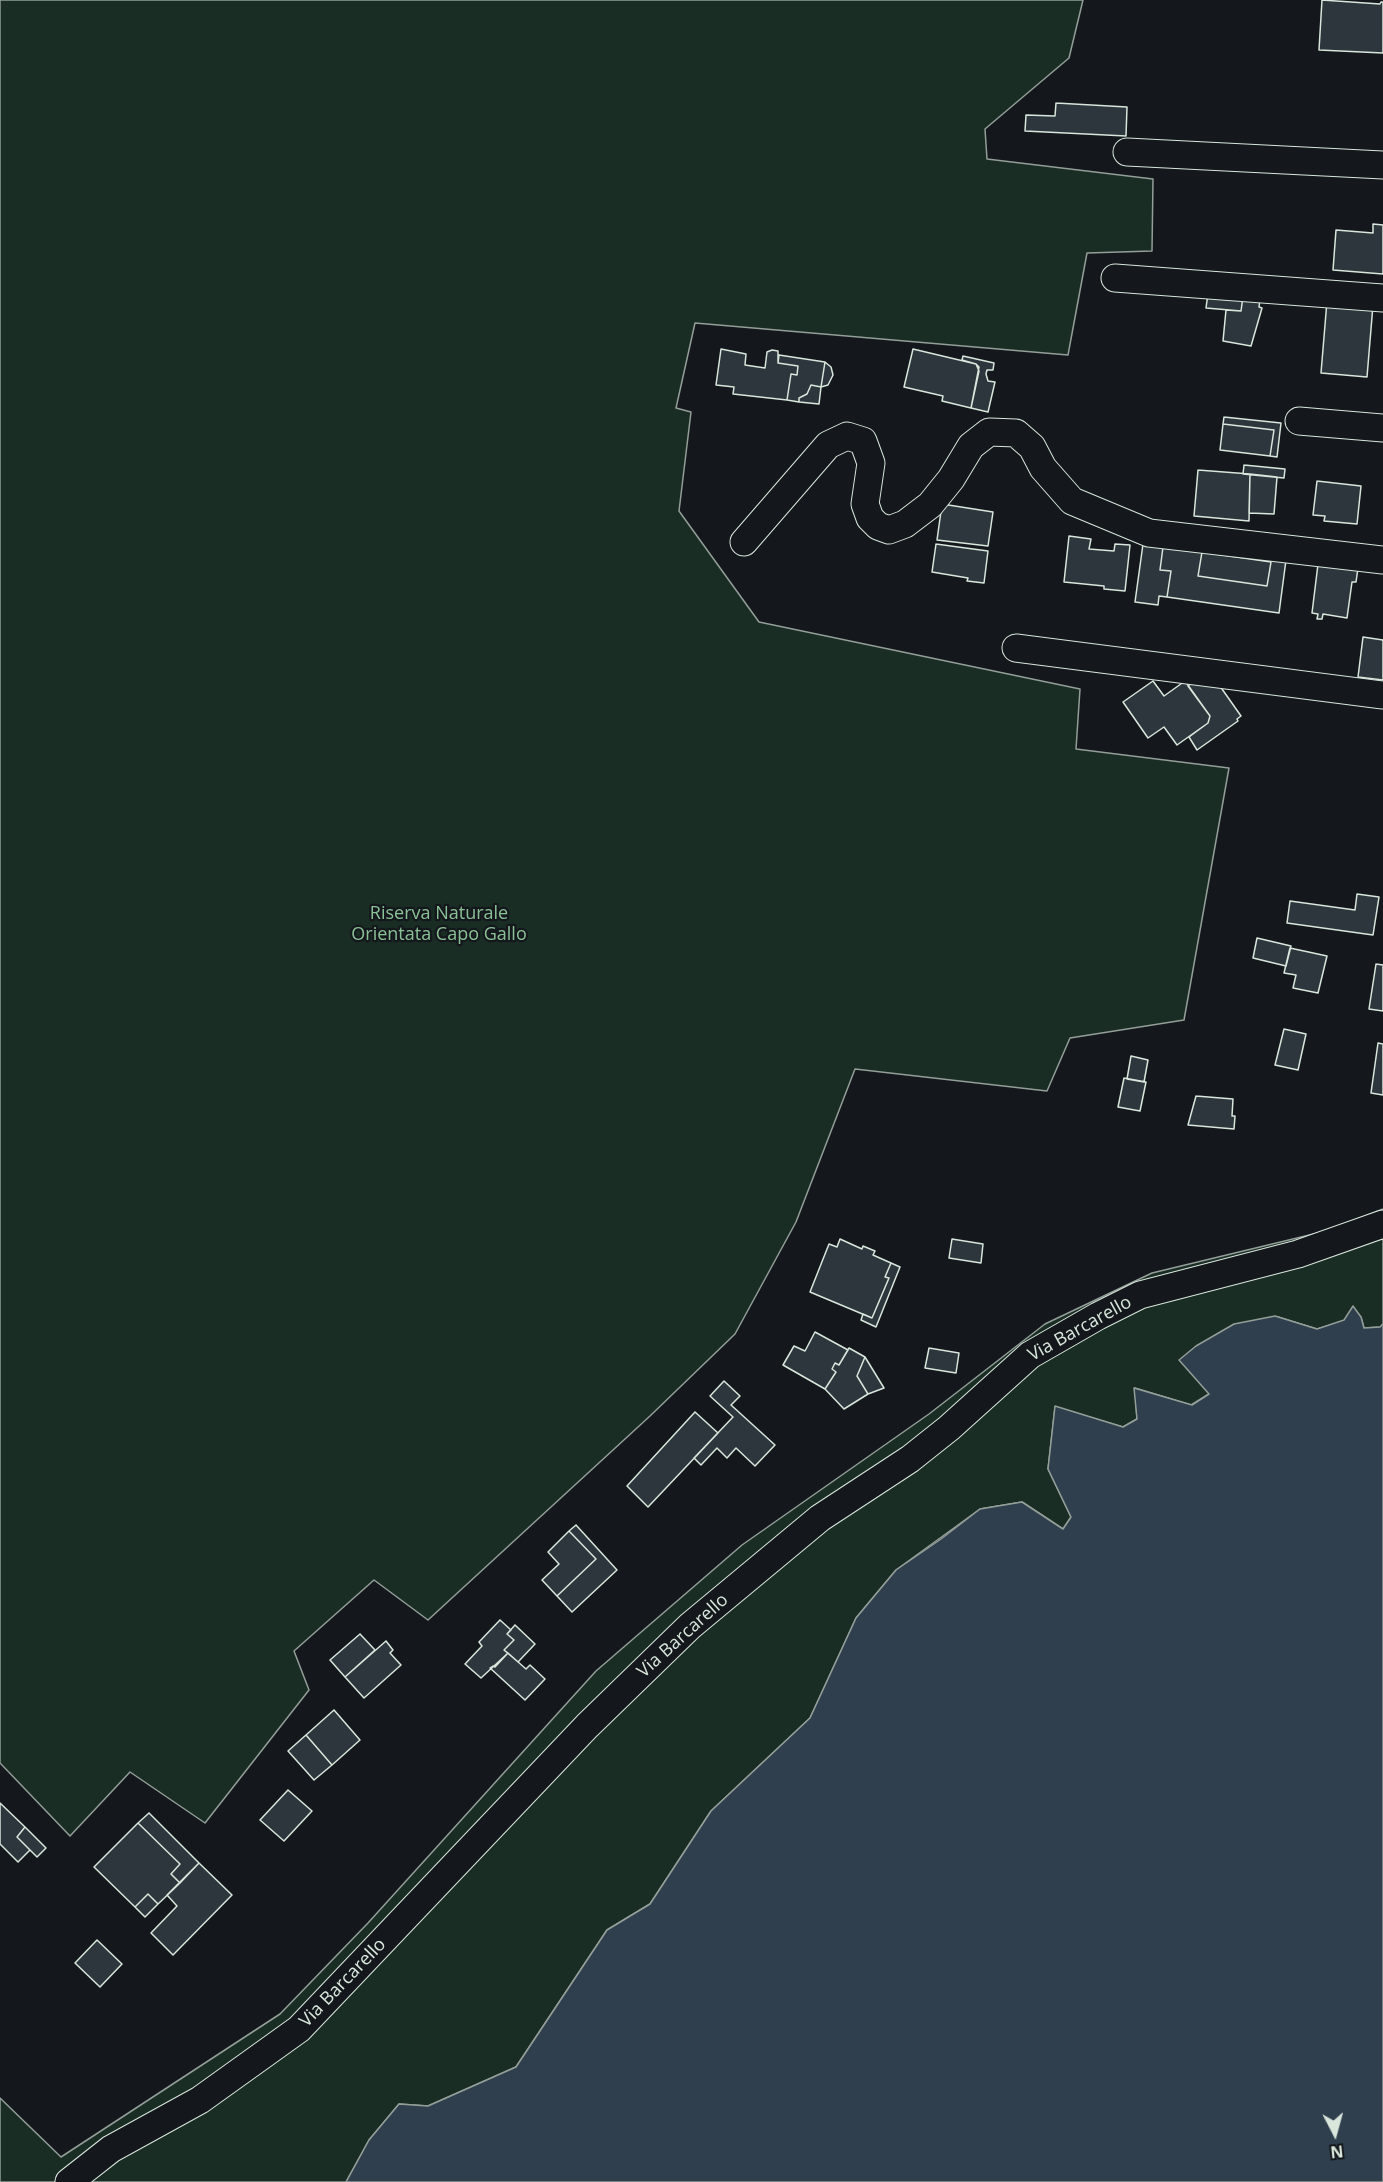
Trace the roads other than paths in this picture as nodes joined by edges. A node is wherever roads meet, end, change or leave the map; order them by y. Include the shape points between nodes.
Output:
1 (1127, 152) dead end
2 (1383, 165) edge
3 (1115, 278) dead end
4 (1383, 298) edge
5 (1299, 421) dead end
6 (1383, 429) edge
7 (744, 542) dead end
8 (1383, 560) edge
9 (1016, 648) dead end
10 (1383, 695) edge
11 (1383, 1224) edge
12 (69, 2182) edge

1 - 2 street
3 - 4 street
5 - 6 street
7 - 8 street via 828,445 847,436 863,441 871,463 865,504 870,518 890,530 930,505 971,446 989,432 1007,432 1016,433 1032,447 1043,468 1072,501 1149,533
9 - 10 street
11 - 12 street, Via Barcarello via 1298,1254 1140,1295 1030,1354 949,1428 910,1459 820,1518 690,1626 587,1726 299,2029 200,2100 111,2150

